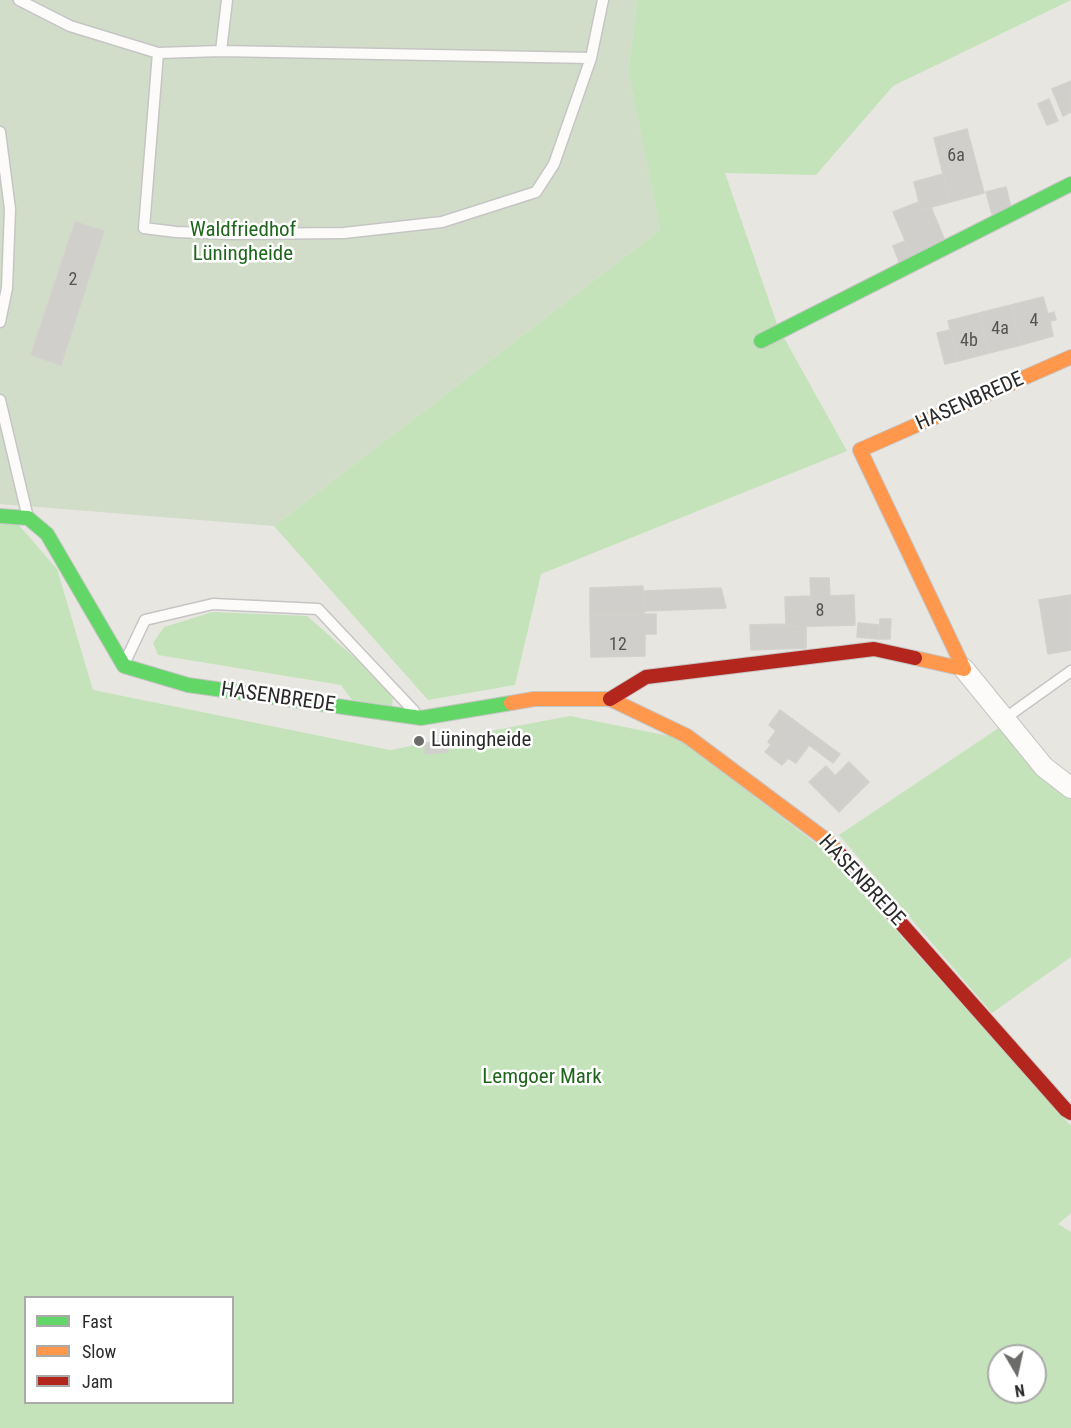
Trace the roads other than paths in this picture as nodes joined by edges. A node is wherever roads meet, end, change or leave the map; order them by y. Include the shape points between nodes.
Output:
1 (19, 0) edge
2 (227, 0) edge
3 (603, 0) edge
4 (221, 51) junction
5 (158, 53) junction
6 (591, 58) junction
7 (0, 132) edge
8 (1071, 184) edge
9 (5, 210) edge
10 (0, 322) edge
11 (761, 341) dead end
12 (1071, 357) edge
13 (0, 400) edge
14 (0, 516) edge
15 (28, 518) junction
16 (124, 666) junction
17 (964, 669) junction
18 (1071, 671) edge
19 (610, 699) junction
20 (421, 717) junction
21 (1004, 719) junction
22 (1071, 788) edge
23 (1071, 1113) edge

1 - 5 lane via 70,26
2 - 4 lane
3 - 6 lane
4 - 5 lane
4 - 6 lane
5 - 6 lane via 144,228 231,234 344,233 442,222 536,192 554,164
7 - 9 lane
8 - 11 street
9 - 10 lane via 7,288
12 - 17 street, HASENBREDE via 860,450
13 - 15 lane
14 - 15 street
15 - 16 street via 47,534
16 - 20 street, HASENBREDE via 188,685
16 - 20 lane via 144,620 213,604 318,609
17 - 19 street via 874,649 646,677
17 - 21 street, HASENBREDE
18 - 21 lane
19 - 20 street, HASENBREDE via 534,699
19 - 23 street, HASENBREDE via 687,736 829,842
21 - 22 street, HASENBREDE via 1044,767

